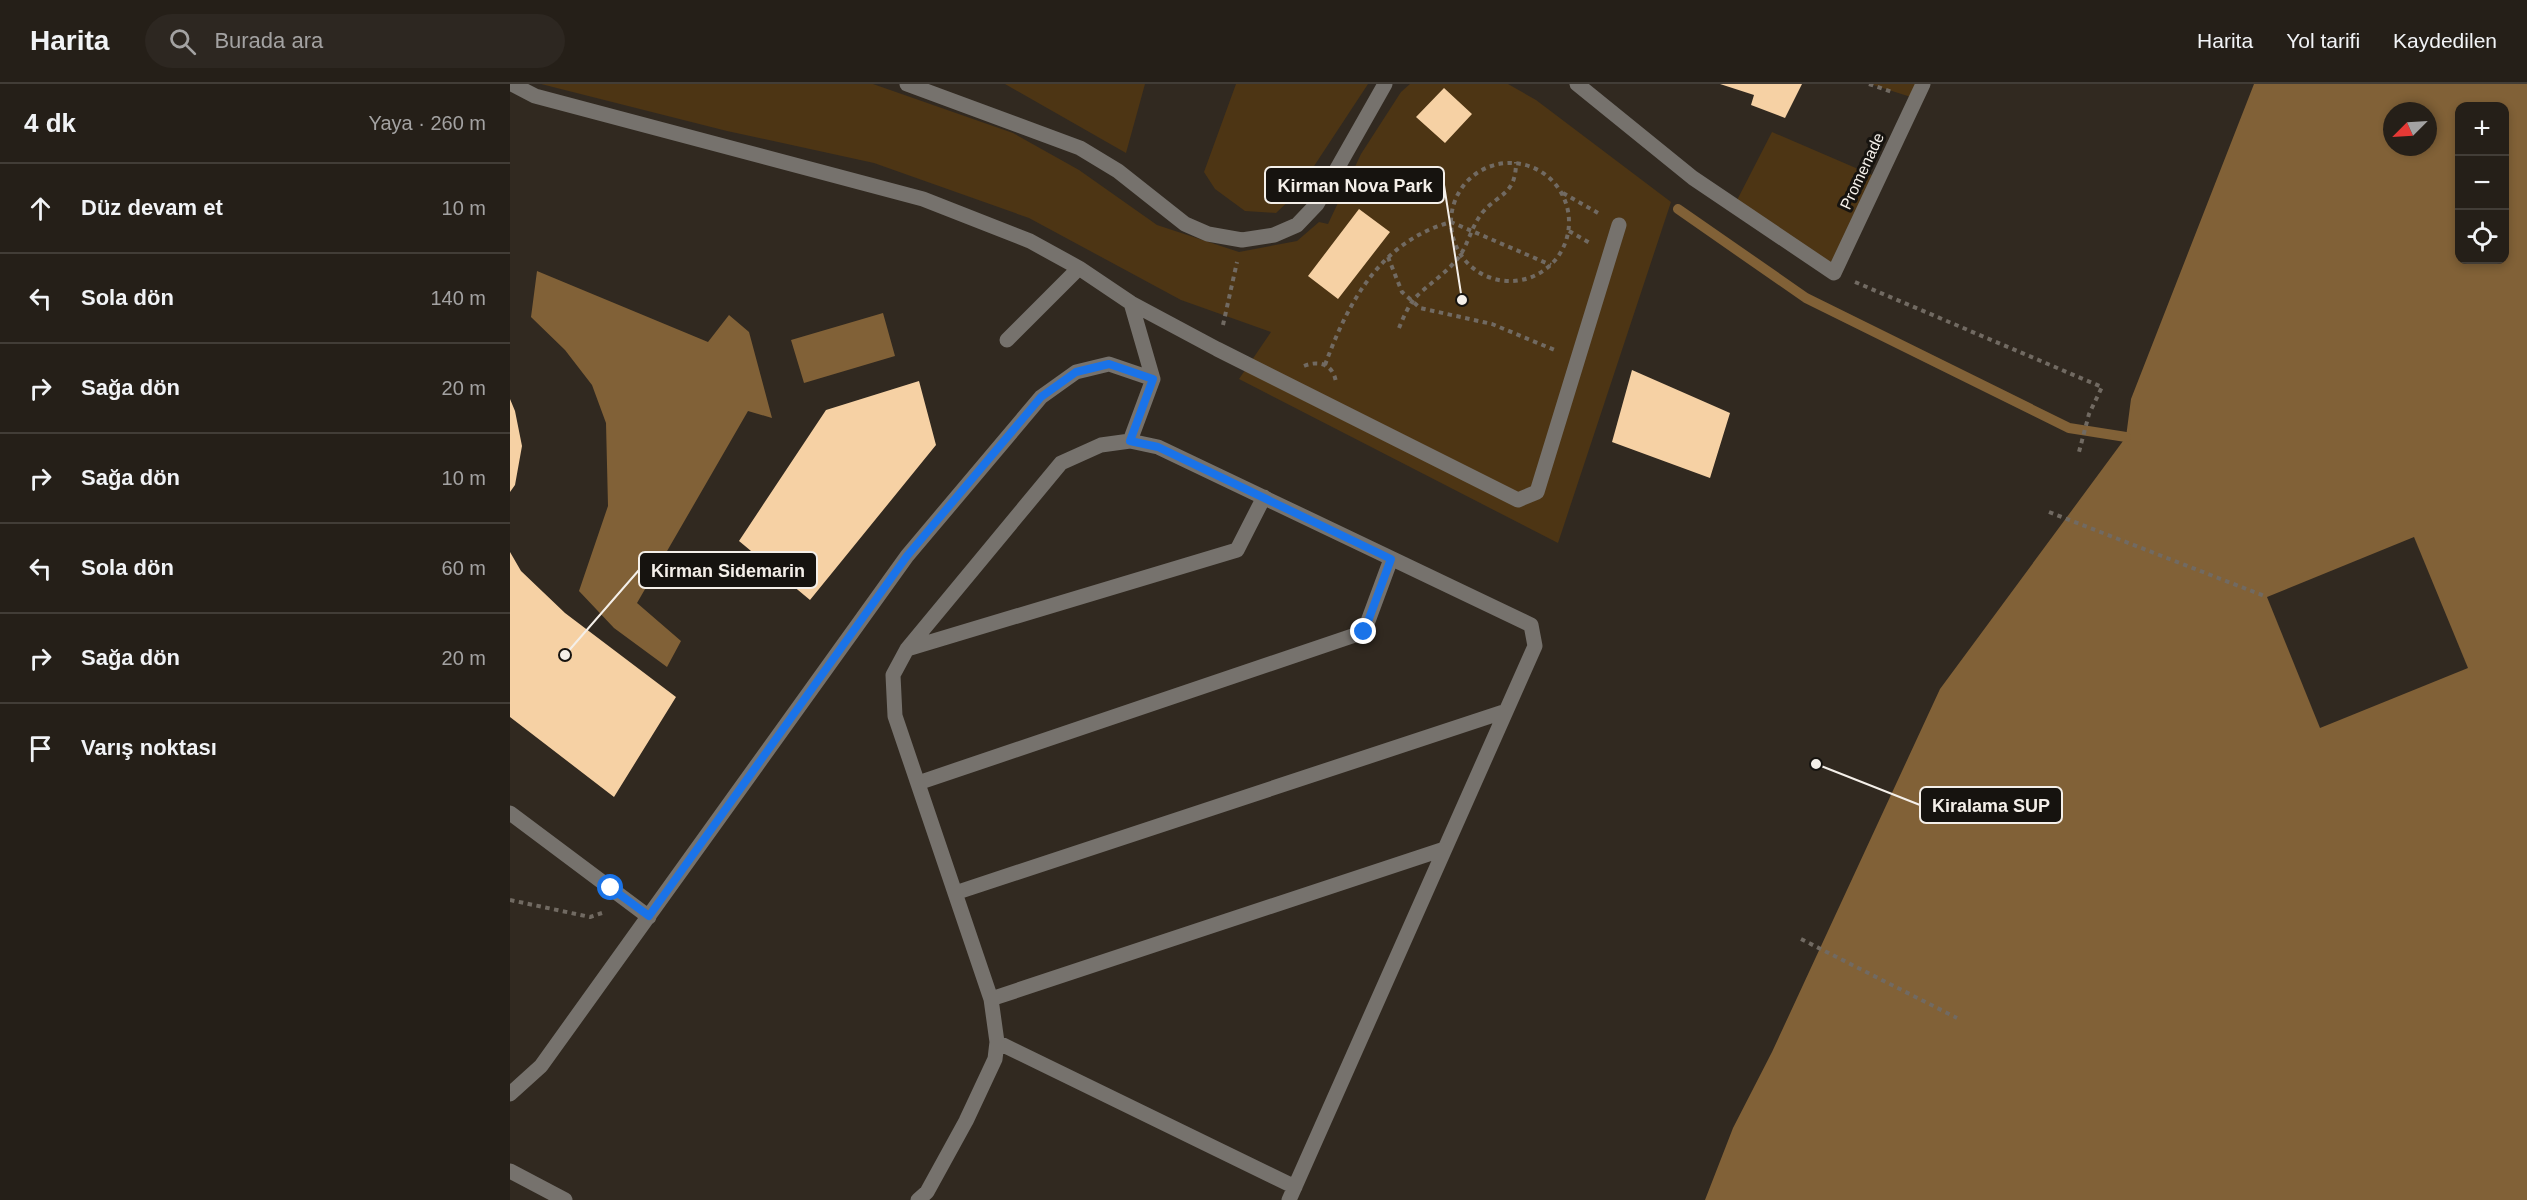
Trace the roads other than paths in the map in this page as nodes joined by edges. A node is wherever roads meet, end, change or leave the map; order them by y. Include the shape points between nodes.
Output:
1 (512, 84) edge
2 (907, 84) edge
3 (1384, 84) edge
4 (1577, 84) edge
5 (1923, 84) edge
6 (1619, 225) road end
7 (1079, 268) junction
8 (1131, 303) junction
9 (1006, 340) dead end
10 (1153, 379) junction
11 (1130, 441) junction
12 (1264, 497) junction
13 (1391, 559) junction
14 (907, 649) junction
15 (1506, 711) junction
16 (918, 783) junction
17 (510, 813) edge
18 (1444, 849) junction
19 (955, 893) junction
20 (649, 916) junction
21 (991, 999) junction
22 (997, 1042) junction
23 (510, 1094) edge
24 (510, 1171) edge
25 (1292, 1193) edge
26 (565, 1200) edge
27 (918, 1200) edge

1 - 7 street via 535,96 923,199 1030,241
2 - 3 street via 1080,148 1118,171 1185,224 1208,234 1242,240 1274,235 1298,225 1317,204
4 - 5 street, Promenade via 1693,178 1834,273
6 - 8 street via 1538,492 1518,500
7 - 8 street
7 - 9 street
8 - 10 street
10 - 11 street
10 - 20 street via 1109,364 1076,372 1041,397 907,556
11 - 12 street via 1158,447
11 - 14 street via 1101,445 1061,463
12 - 13 street
12 - 14 street via 1237,550
13 - 15 street via 1531,626 1535,646
13 - 16 street via 1364,632
14 - 16 street via 893,675 895,716
15 - 18 street
15 - 19 street
16 - 19 street
17 - 20 street
18 - 21 street
18 - 25 street
19 - 21 street
20 - 23 street via 541,1066
21 - 22 street
22 - 25 street
22 - 27 street via 995,1059 966,1121 927,1192
24 - 26 street

